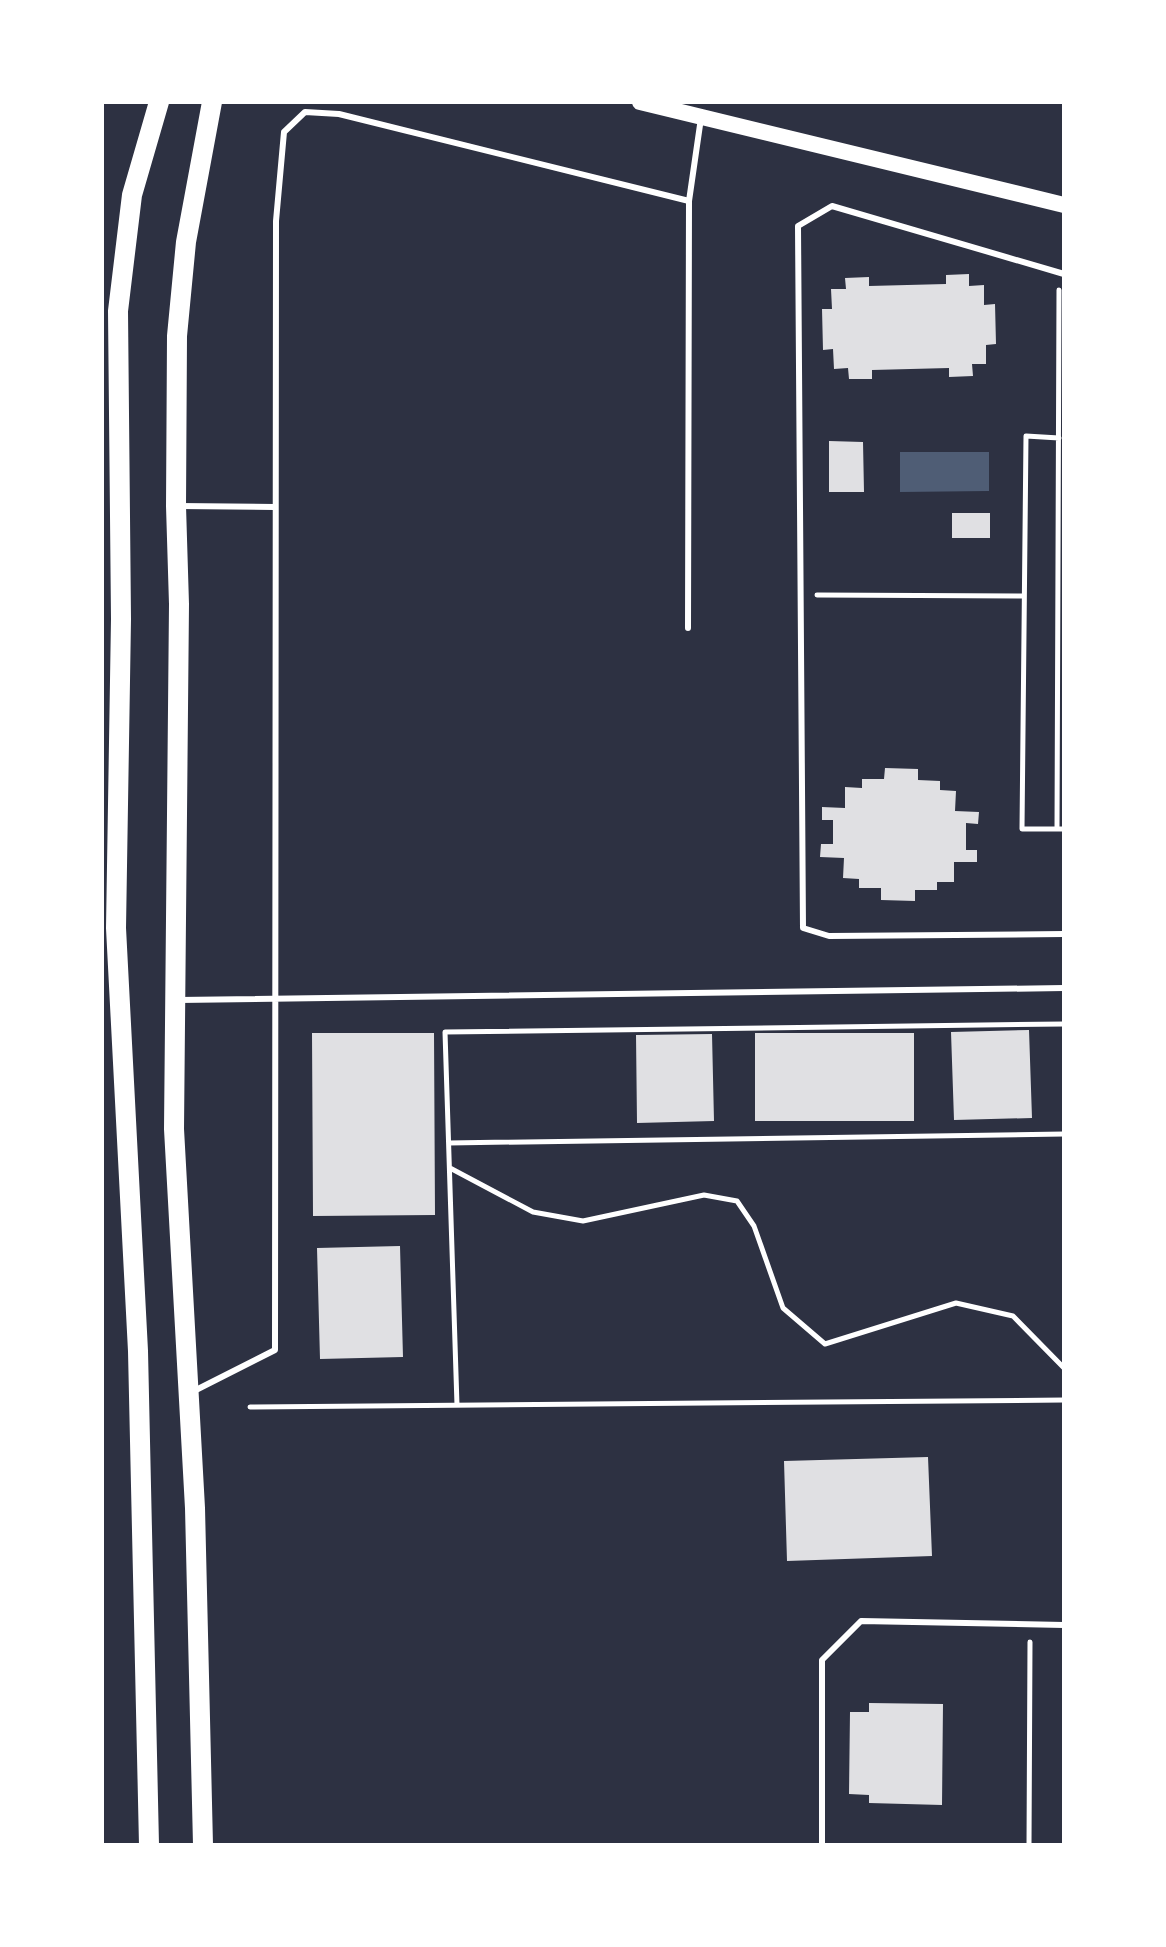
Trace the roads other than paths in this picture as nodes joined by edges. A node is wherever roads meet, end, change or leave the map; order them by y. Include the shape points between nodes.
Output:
1 (640, 102) edge
2 (157, 105) edge
3 (213, 107) edge
4 (701, 116) junction
5 (689, 201) junction
6 (1064, 205) edge
7 (1062, 274) edge
8 (176, 506) junction
9 (275, 507) junction
10 (688, 628) dead end
11 (1064, 934) edge
12 (1064, 988) edge
13 (275, 998) junction
14 (175, 1000) junction
15 (189, 1394) junction
16 (1064, 1625) edge
17 (149, 1845) edge
18 (203, 1845) edge
19 (822, 1845) edge

1 - 4 main road
2 - 17 main road via 132,195 118,311 116,928 138,1351
3 - 8 main road via 186,242 177,336
4 - 5 lane
4 - 6 main road
5 - 9 lane via 339,114 305,112 284,132 276,221
5 - 10 lane
7 - 11 lane via 832,206 798,226 803,928 829,936
8 - 9 lane
8 - 14 main road
9 - 13 lane
12 - 13 lane
13 - 14 lane
13 - 15 lane via 275,1350
14 - 15 main road via 174,1129
15 - 18 main road
16 - 19 lane via 861,1621 822,1660

